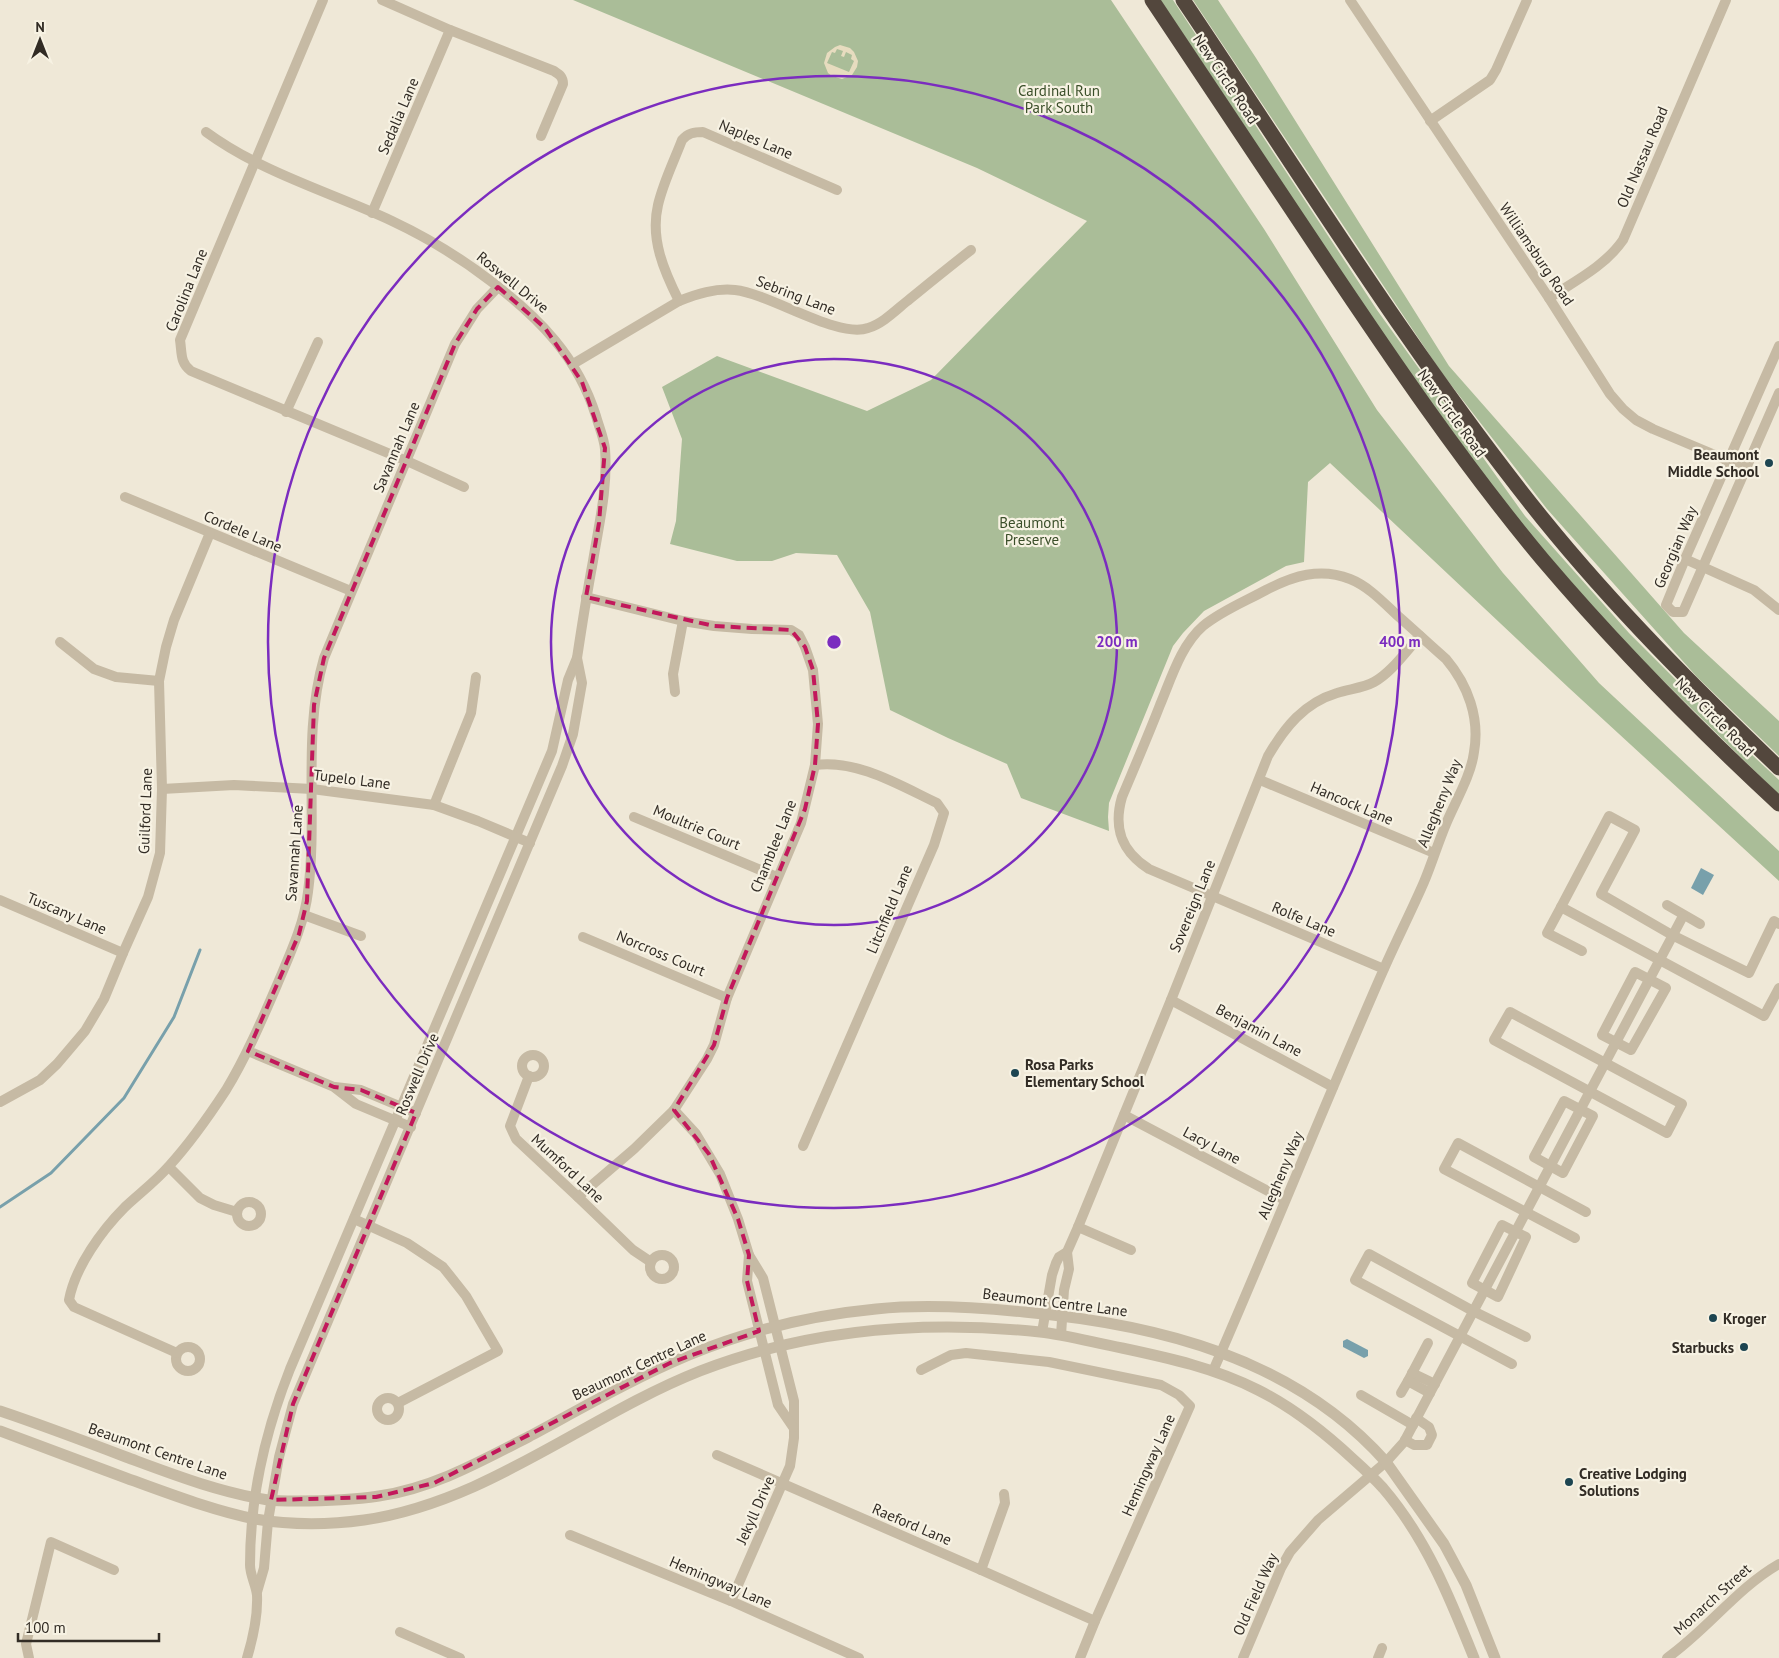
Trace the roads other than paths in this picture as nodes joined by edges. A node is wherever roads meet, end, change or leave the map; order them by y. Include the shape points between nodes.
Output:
1 (323, 0) edge
2 (382, 0) edge
3 (1152, 0) edge
4 (1183, 0) edge
5 (1350, 0) edge
6 (1527, 0) edge
7 (1726, 0) edge
8 (450, 30) junction
9 (1430, 121) junction
10 (206, 132) dead end
11 (541, 136) dead end
12 (255, 162) junction
13 (837, 190) dead end
14 (372, 212) junction
15 (971, 250) dead end
16 (498, 287) junction
17 (1549, 298) junction
18 (679, 301) junction
19 (318, 342) dead end
20 (1779, 346) edge
21 (573, 364) junction
22 (1779, 393) edge
23 (286, 412) junction
24 (406, 461) junction
25 (1728, 461) junction
26 (1746, 468) junction
27 (464, 487) dead end
28 (125, 497) dead end
29 (210, 533) junction
30 (1685, 559) junction
31 (1704, 568) junction
32 (351, 591) junction
33 (586, 597) junction
34 (1779, 610) edge
35 (683, 621) junction
36 (1420, 636) junction
37 (60, 642) dead end
38 (578, 658) junction
39 (476, 677) dead end
40 (159, 681) junction
41 (675, 692) dead end
42 (816, 765) junction
43 (1779, 768) edge
44 (1260, 780) junction
45 (162, 789) junction
46 (312, 789) junction
47 (1779, 804) edge
48 (434, 805) junction
49 (634, 817) dead end
50 (516, 837) junction
51 (530, 843) junction
52 (1434, 853) junction
53 (777, 877) junction
54 (1212, 896) junction
55 (0, 900) edge
56 (1667, 905) dead end
57 (1561, 906) junction
58 (304, 915) junction
59 (1683, 916) junction
60 (1700, 924) dead end
61 (1779, 924) edge
62 (1672, 935) junction
63 (361, 936) dead end
64 (583, 936) dead end
65 (1582, 950) dead end
66 (123, 953) junction
67 (1659, 960) junction
68 (1384, 969) junction
69 (1649, 980) junction
70 (1779, 988) edge
71 (727, 998) junction
72 (1171, 1000) junction
73 (1616, 1042) junction
74 (248, 1051) junction
75 (1605, 1062) junction
76 (529, 1076) dead end
77 (334, 1087) junction
78 (1333, 1087) junction
79 (1590, 1091) junction
80 (0, 1102) edge
81 (402, 1107) junction
82 (674, 1110) junction
83 (1580, 1110) junction
84 (416, 1113) junction
85 (1124, 1115) junction
86 (395, 1121) junction
87 (411, 1127) junction
88 (803, 1146) dead end
89 (1550, 1166) junction
90 (169, 1167) junction
91 (1540, 1186) junction
92 (578, 1197) junction
93 (1286, 1200) junction
94 (237, 1212) dead end
95 (1526, 1212) junction
96 (1586, 1212) dead end
97 (354, 1219) junction
98 (370, 1225) junction
99 (1078, 1228) junction
100 (1515, 1232) junction
101 (1574, 1238) dead end
102 (1131, 1250) dead end
103 (1067, 1252) junction
104 (749, 1255) junction
105 (651, 1262) dead end
106 (1484, 1290) junction
107 (1473, 1311) junction
108 (1046, 1314) junction
109 (1063, 1316) junction
110 (775, 1327) junction
111 (759, 1331) junction
112 (1042, 1332) junction
113 (1061, 1336) junction
114 (1460, 1336) junction
115 (1526, 1337) dead end
116 (1428, 1343) dead end
117 (780, 1346) junction
118 (764, 1350) junction
119 (177, 1353) dead end
120 (1220, 1353) junction
121 (1512, 1364) dead end
122 (921, 1370) dead end
123 (1213, 1371) junction
124 (1410, 1377) junction
125 (1432, 1388) junction
126 (1401, 1394) dead end
127 (1361, 1395) dead end
128 (398, 1403) dead end
129 (0, 1411) edge
130 (1415, 1422) junction
131 (793, 1427) junction
132 (0, 1431) edge
133 (1405, 1440) junction
134 (717, 1455) dead end
135 (1386, 1462) junction
136 (1370, 1474) junction
137 (783, 1484) junction
138 (1004, 1494) dead end
139 (255, 1497) junction
140 (271, 1500) junction
141 (253, 1518) junction
142 (268, 1521) junction
143 (570, 1535) dead end
144 (1779, 1564) edge
145 (114, 1570) dead end
146 (981, 1570) junction
147 (257, 1593) junction
148 (730, 1601) junction
149 (1095, 1621) junction
150 (400, 1632) dead end
151 (1382, 1648) dead end
152 (29, 1658) edge
153 (247, 1658) edge
154 (460, 1658) edge
155 (858, 1658) edge
156 (1080, 1658) edge
157 (1243, 1658) edge
158 (1378, 1658) edge
159 (1474, 1658) edge
160 (1495, 1658) edge
161 (1667, 1658) edge

1 - 12 street, Carolina Lane
2 - 8 street
3 - 47 highway, New Circle Road via 1375,335 1477,477 1544,560 1627,654
4 - 43 highway, New Circle Road via 1401,327 1494,457 1544,521 1625,614
5 - 9 street, Williamsburg Road
6 - 9 street via 1490,80
7 - 17 street, Old Nassau Road via 1622,240 1604,262
8 - 11 street via 559,74 563,84
8 - 14 street, Sedalia Lane
9 - 17 street, Williamsburg Road
10 - 12 street, Roswell Drive
12 - 14 street, Roswell Drive
12 - 23 street, Carolina Lane via 180,340 181,355 190,372
13 - 18 street, Naples Lane via 703,132 686,136 658,204 656,226 664,268
14 - 16 street, Roswell Drive via 422,236
15 - 18 street, Sebring Lane via 887,317 868,328 848,330 744,292 720,290
16 - 21 street, Roswell Drive via 545,328
16 - 24 street, Savannah Lane via 477,309 455,344
17 - 25 street, Williamsburg Road via 1623,409 1653,429
18 - 21 street, Sebring Lane
19 - 23 street
20 - 25 street, Georgian Way
21 - 33 street, Roswell Drive via 594,410 605,448 605,488
22 - 26 street, Georgian Way
23 - 24 street, Carolina Lane
24 - 27 street, Carolina Lane
24 - 32 street, Savannah Lane
25 - 26 street, Williamsburg Road
25 - 30 street, Georgian Way
26 - 31 street, Georgian Way
28 - 29 street, Cordele Lane
29 - 32 street, Cordele Lane
29 - 40 street, Guilford Lane via 174,620
30 - 31 street
30 - 31 street, Georgian Way via 1666,605 1673,612 1683,612
31 - 34 street via 1754,590
32 - 46 street, Savannah Lane via 319,675 314,714
33 - 35 street, Chamblee Lane
33 - 38 street, Roswell Drive
35 - 41 street via 674,674
35 - 42 street, Chamblee Lane via 752,629 786,628 799,635 813,670 816,688
36 - 44 street, Sovereign Lane via 1376,681 1325,697 1300,713 1278,738
36 - 52 street, Allegheny Way via 1453,667 1475,718 1471,766
36 - 54 street, Allegheny Way via 1361,585 1326,573 1301,575 1284,581 1215,618 1195,634 1179,660 1122,797 1117,819 1122,840 1138,862
37 - 40 street via 94,669 116,677
38 - 50 street, Roswell Drive via 568,680 552,751
38 - 51 street, Roswell Drive via 582,682 573,734
39 - 48 street via 471,713
40 - 45 street, Guilford Lane
42 - 53 street, Chamblee Lane via 800,823
42 - 88 street, Litchfield Lane via 837,764 867,772 937,803 944,813 934,845
44 - 52 street, Hancock Lane
44 - 54 street, Sovereign Lane
45 - 46 street, Tupelo Lane via 234,786
45 - 66 street, Guilford Lane via 160,853 148,897
46 - 48 street, Tupelo Lane
46 - 58 street, Savannah Lane via 309,890
48 - 50 street, Tupelo Lane
49 - 53 street, Moultrie Court
50 - 51 street, Tupelo Lane
50 - 81 street, Roswell Drive
51 - 84 street, Roswell Drive
52 - 68 street, Allegheny Way
53 - 71 street, Chamblee Lane
54 - 68 street, Rolfe Lane
54 - 72 street, Sovereign Lane
55 - 66 street, Tuscany Lane
56 - 59 street
57 - 62 street via 1609,816 1635,830 1601,894
57 - 65 street via 1547,933
57 - 67 street
58 - 63 street
58 - 74 street, Savannah Lane via 299,934
59 - 60 street
59 - 62 street, Old Field Way
61 - 62 street via 1774,921 1749,973
62 - 67 street, Old Field Way
64 - 71 street, Norcross Court
66 - 80 street, Guilford Lane via 104,999 85,1031 40,1080
67 - 69 street, Old Field Way
67 - 70 street via 1764,1016
68 - 78 street, Allegheny Way
69 - 73 street, Old Field Way
69 - 73 street via 1635,972 1602,1035
69 - 73 street via 1666,988 1631,1050
71 - 82 street, Chamblee Lane via 710,1052
72 - 78 street, Benjamin Lane
72 - 85 street, Sovereign Lane
73 - 75 street, Old Field Way
74 - 77 street
74 - 90 street, Savannah Lane via 225,1091
75 - 79 street, Old Field Way
75 - 79 street via 1682,1104 1667,1132
75 - 79 street via 1510,1012 1494,1040
76 - 92 street, Mumford Lane via 510,1126 513,1135
77 - 81 street via 361,1090
77 - 86 street via 356,1104
78 - 93 street, Allegheny Way
79 - 83 street, Old Field Way
81 - 84 street
81 - 86 street, Roswell Drive
82 - 92 street, Chamblee Lane
82 - 104 street, Jekyll Drive via 696,1134 720,1174
83 - 89 street, Old Field Way
83 - 89 street via 1593,1116 1568,1165 1563,1173
83 - 89 street via 1564,1101 1534,1157
84 - 87 street, Roswell Drive
85 - 93 street, Lacy Lane
85 - 99 street, Sovereign Lane
86 - 87 street
86 - 97 street, Roswell Drive
87 - 98 street, Roswell Drive
89 - 91 street, Old Field Way
90 - 94 street via 200,1198
90 - 119 street, Savannah Lane via 107,1227 84,1263 70,1300 74,1307
91 - 95 street, Old Field Way
91 - 95 street via 1458,1143 1444,1169
91 - 96 street
92 - 105 street, Mumford Lane via 632,1250
93 - 120 street, Allegheny Way
95 - 100 street, Old Field Way
95 - 101 street
97 - 98 street
97 - 139 street, Roswell Drive via 276,1404 260,1461
98 - 128 street via 407,1243 443,1267 466,1296 498,1351
98 - 140 street, Roswell Drive via 293,1404
99 - 102 street
99 - 103 street, Sovereign Lane
100 - 106 street, Old Field Way
100 - 106 street via 1526,1237 1498,1297
100 - 106 street via 1502,1225 1472,1283
103 - 108 street, Sovereign Lane via 1059,1258 1054,1269
103 - 109 street, Sovereign Lane via 1069,1269
104 - 110 street, Jekyll Drive via 763,1278
104 - 111 street, Jekyll Drive via 747,1281
106 - 107 street, Old Field Way
107 - 114 street, Old Field Way
107 - 114 street via 1370,1254 1355,1280
107 - 115 street
108 - 109 street, Beaumont Centre Lane
108 - 110 street, Beaumont Centre Lane via 974,1307 909,1307 840,1314
108 - 112 street, Sovereign Lane
109 - 113 street, Sovereign Lane
109 - 120 street, Beaumont Centre Lane via 1150,1330
110 - 111 street, Beaumont Centre Lane
110 - 117 street, Jekyll Drive
111 - 118 street, Jekyll Drive
111 - 140 street, Beaumont Centre Lane via 670,1363 434,1483 376,1497
112 - 113 street, Beaumont Centre Lane
112 - 117 street, Beaumont Centre Lane via 956,1326 909,1327 852,1332
113 - 123 street, Beaumont Centre Lane via 1173,1359
114 - 121 street
114 - 125 street, Old Field Way
116 - 124 street
117 - 118 street, Beaumont Centre Lane
117 - 131 street, Jekyll Drive via 794,1401
118 - 131 street, Jekyll Drive via 778,1405
118 - 142 street, Beaumont Centre Lane via 698,1372 658,1390 507,1471 422,1507 393,1515 328,1523
120 - 123 street, Allegheny Way
120 - 135 street, Beaumont Centre Lane via 1261,1370 1307,1395
122 - 149 street, Hemingway Lane via 951,1355 966,1353 1049,1362 1161,1385 1179,1394 1190,1406
123 - 136 street, Beaumont Centre Lane via 1258,1390 1302,1415
124 - 125 street
124 - 126 street
125 - 130 street, Old Field Way
127 - 130 street
129 - 139 street, Beaumont Centre Lane via 188,1480
130 - 133 street, Old Field Way
130 - 133 street via 1428,1427 1432,1435 1427,1445 1414,1445
131 - 137 street, Jekyll Drive via 790,1466
132 - 141 street, Beaumont Centre Lane via 181,1497
133 - 135 street, Old Field Way
134 - 137 street, Raeford Lane
135 - 136 street, Old Field Way
135 - 160 street, Beaumont Centre Lane via 1444,1544 1466,1585
136 - 157 street, Old Field Way via 1318,1520 1290,1552
136 - 159 street, Beaumont Centre Lane via 1426,1549
137 - 146 street, Raeford Lane
137 - 148 street, Jekyll Drive
138 - 146 street via 1005,1503
139 - 140 street, Beaumont Centre Lane
139 - 141 street, Roswell Drive
140 - 142 street, Roswell Drive
141 - 142 street, Beaumont Centre Lane
141 - 147 street, Roswell Drive via 250,1568
142 - 147 street, Roswell Drive via 264,1568
143 - 148 street, Hemingway Lane
144 - 161 street, Monarch Street via 1754,1581
145 - 152 street via 51,1542 26,1644
146 - 149 street, Raeford Lane
147 - 153 street via 257,1615
148 - 155 street, Hemingway Lane
149 - 156 street, Hemingway Lane
150 - 154 street
151 - 158 street

